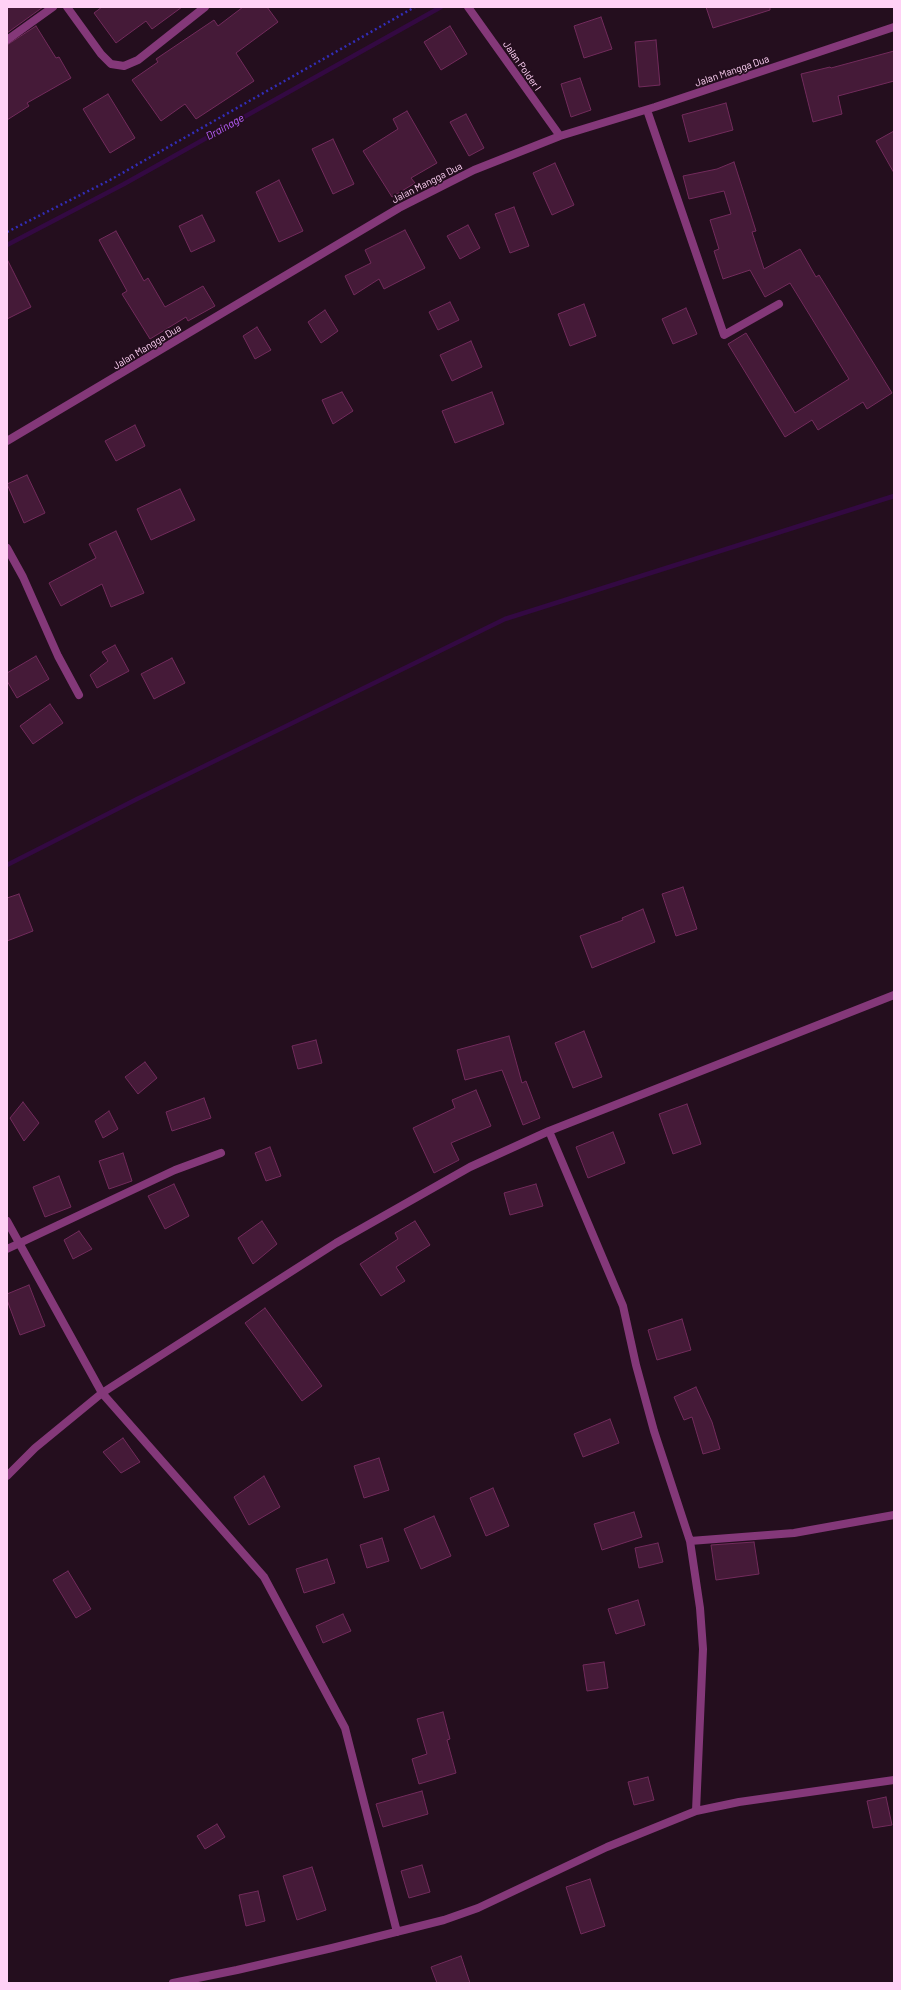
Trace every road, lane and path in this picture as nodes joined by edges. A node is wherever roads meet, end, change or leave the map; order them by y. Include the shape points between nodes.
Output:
1 (53, 7) edge
2 (67, 7) edge
3 (206, 7) edge
4 (415, 7) edge
5 (468, 7) edge
6 (894, 26) edge
7 (7, 40) edge
8 (647, 110) junction
9 (560, 136) junction
10 (7, 232) edge
11 (778, 304) dead end
12 (7, 441) edge
13 (7, 548) edge
14 (79, 695) dead end
15 (894, 995) edge
16 (549, 1131) junction
17 (221, 1153) dead end
18 (7, 1221) edge
19 (19, 1243) junction
20 (7, 1249) edge
21 (102, 1393) junction
22 (7, 1476) edge
23 (894, 1515) edge
24 (690, 1541) junction
25 (894, 1780) edge
26 (696, 1811) junction
27 (397, 1932) junction
28 (173, 1983) edge

1 - 7 street
2 - 3 street via 101,54 111,64 124,66 138,60
4 - 10 path via 110,180
5 - 9 street, Jalan Polder I
6 - 8 street, Jalan Mangga Dua
8 - 9 street, Jalan Mangga Dua
8 - 11 street via 724,335
9 - 12 street, Jalan Mangga Dua via 474,170 399,208
13 - 14 street
15 - 16 street
16 - 21 street via 470,1167 336,1243
16 - 24 street via 623,1306 652,1424
17 - 19 street via 175,1170
18 - 19 street
19 - 20 street
19 - 21 street
21 - 22 street via 36,1448
21 - 27 street via 264,1577 345,1728
23 - 24 street via 794,1533
24 - 26 street via 703,1649
25 - 26 street via 739,1802
26 - 27 street via 607,1847 478,1908
27 - 28 street

